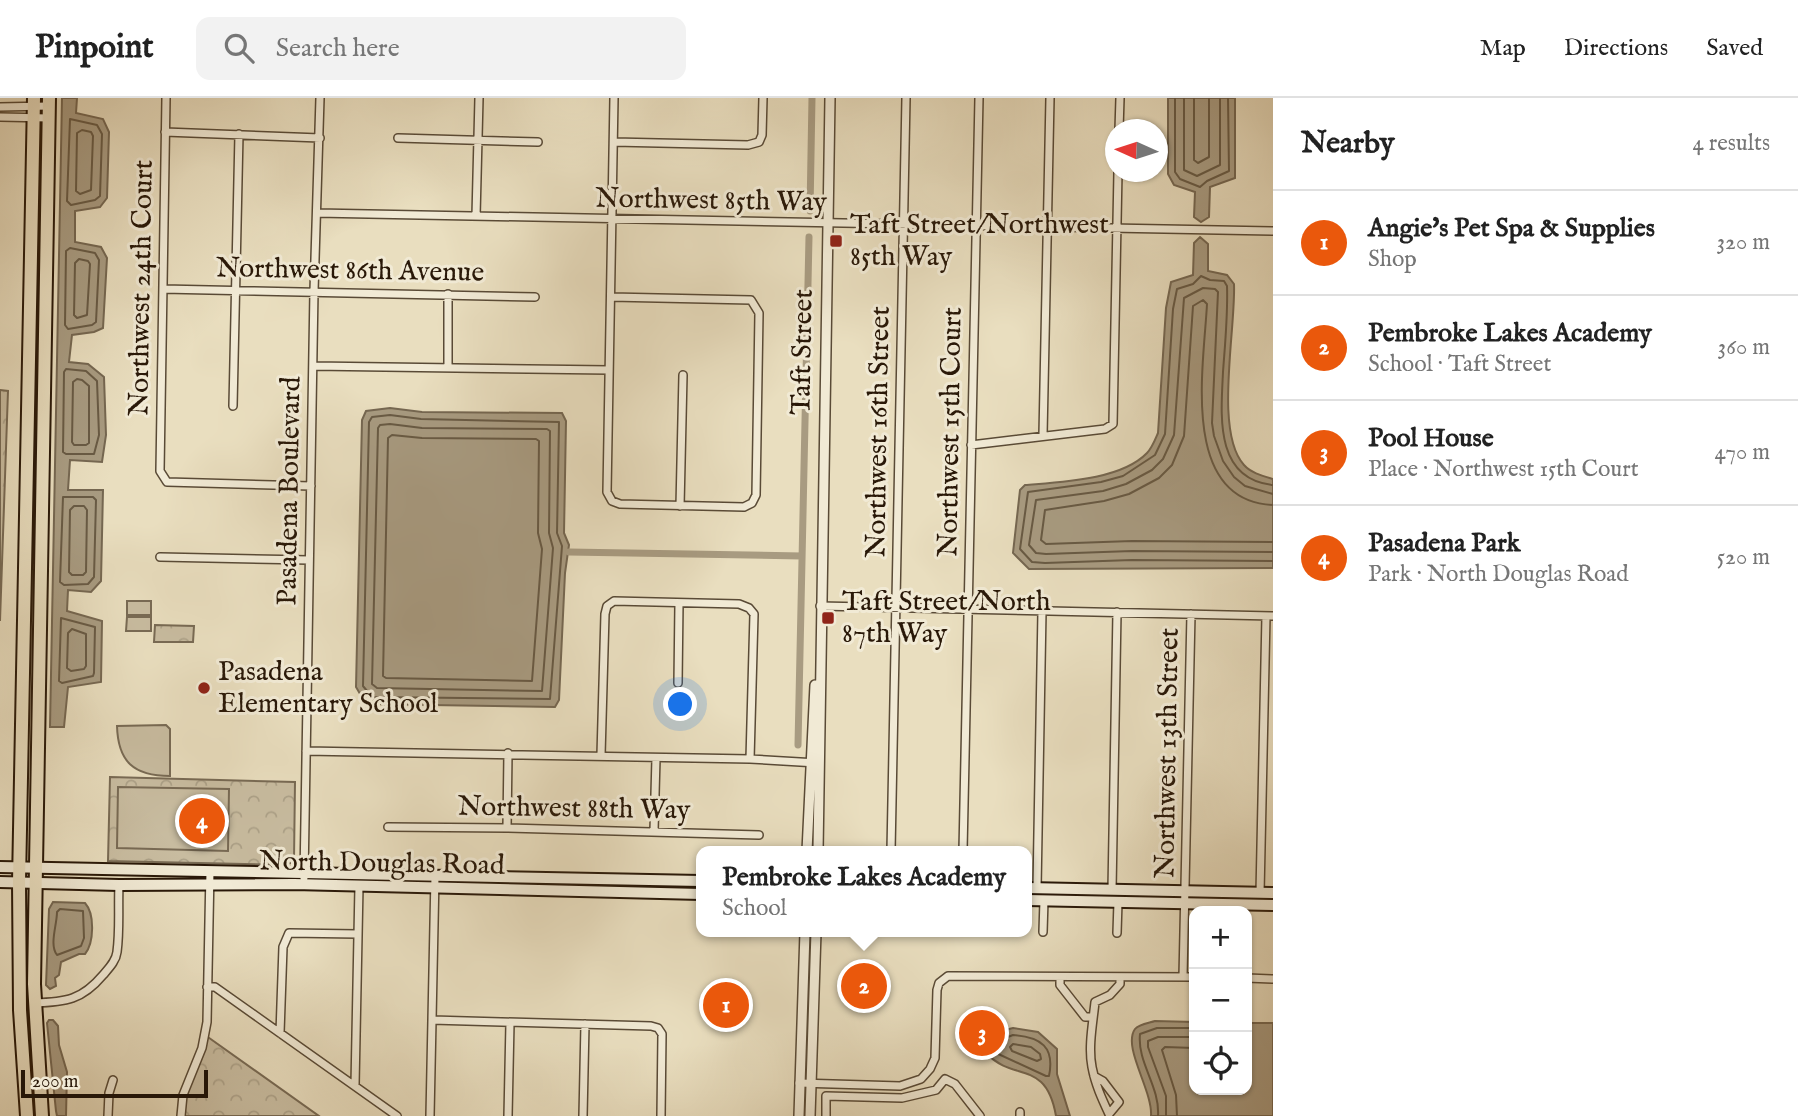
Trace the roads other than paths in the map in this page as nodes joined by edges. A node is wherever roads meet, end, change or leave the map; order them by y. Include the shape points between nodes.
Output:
1 (166, 98) edge
2 (320, 98) edge
3 (479, 98) edge
4 (614, 98) edge
5 (763, 98) edge
6 (830, 98) edge
7 (906, 98) edge
8 (979, 98) edge
9 (1050, 98) edge
10 (1120, 98) edge
11 (0, 107) edge
12 (49, 107) edge
13 (33, 108) edge
14 (0, 117) edge
15 (1119, 119) edge
16 (165, 132) junction
17 (239, 134) junction
18 (320, 138) junction
19 (398, 138) dead end
20 (479, 140) junction
21 (538, 142) dead end
22 (614, 142) junction
23 (1118, 182) edge
24 (317, 213) junction
25 (476, 216) junction
26 (611, 220) junction
27 (828, 223) junction
28 (904, 225) junction
29 (976, 225) junction
30 (1048, 227) junction
31 (1117, 228) junction
32 (1273, 231) edge
33 (163, 289) junction
34 (237, 290) junction
35 (314, 291) junction
36 (448, 294) junction
37 (535, 297) dead end
38 (611, 297) junction
39 (313, 366) junction
40 (448, 368) junction
41 (609, 370) junction
42 (683, 375) dead end
43 (233, 406) dead end
44 (1043, 435) junction
45 (971, 445) junction
46 (310, 486) junction
47 (680, 506) junction
48 (160, 557) dead end
49 (309, 560) junction
50 (679, 603) junction
51 (820, 606) junction
52 (896, 608) junction
53 (968, 608) junction
54 (1042, 611) junction
55 (1117, 612) junction
56 (1191, 614) junction
57 (1270, 616) edge
58 (678, 683) dead end
59 (306, 751) junction
60 (508, 753) junction
61 (601, 755) junction
62 (656, 758) junction
63 (750, 758) junction
64 (810, 762) junction
65 (821, 763) junction
66 (388, 827) dead end
67 (507, 828) junction
68 (654, 831) junction
69 (759, 835) dead end
70 (807, 846) edge
71 (818, 846) edge
72 (891, 846) edge
73 (962, 846) edge
74 (0, 867) edge
75 (19, 867) junction
76 (36, 868) junction
77 (210, 871) junction
78 (304, 872) junction
79 (435, 881) junction
80 (696, 881) edge
81 (0, 882) edge
82 (19, 882) junction
83 (36, 883) junction
84 (209, 883) junction
85 (304, 884) junction
86 (119, 885) junction
87 (359, 886) junction
88 (1032, 888) edge
89 (1112, 890) junction
90 (1260, 893) junction
91 (1273, 893) edge
92 (696, 894) edge
93 (1185, 898) junction
94 (1032, 900) edge
95 (1044, 900) junction
96 (1118, 902) junction
97 (1273, 905) edge
98 (1043, 932) dead end
99 (1118, 933) dead end
100 (357, 934) junction
101 (805, 937) edge
102 (816, 937) edge
103 (1060, 977) junction
104 (1183, 977) junction
105 (1189, 977) edge
106 (1120, 978) junction
107 (1252, 978) edge
108 (1273, 979) edge
109 (207, 987) junction
110 (34, 1003) junction
111 (1093, 1017) junction
112 (432, 1020) junction
113 (510, 1023) junction
114 (585, 1024) junction
115 (280, 1033) junction
116 (930, 1069) junction
117 (1094, 1076) junction
118 (945, 1079) junction
119 (113, 1080) dead end
120 (799, 1083) junction
121 (810, 1083) junction
122 (355, 1086) junction
123 (27, 1116) edge
124 (42, 1116) edge
125 (108, 1116) edge
126 (181, 1116) edge
127 (397, 1116) edge
128 (430, 1116) edge
129 (508, 1116) edge
130 (583, 1116) edge
131 (661, 1116) edge
132 (799, 1116) edge
133 (810, 1116) edge
134 (826, 1116) edge
135 (980, 1116) edge

1 - 16 street, Northwest 24th Court
2 - 18 street, Pasadena Boulevard
3 - 20 street
4 - 22 street
5 - 22 street via 759,142
6 - 27 street, Taft Street
7 - 28 street, Northwest 16th Street
8 - 29 street, Northwest 15th Court
9 - 30 street
10 - 15 street
11 - 13 street
12 - 13 street
12 - 13 street
12 - 76 main road
13 - 14 street
13 - 75 main road
16 - 17 street
16 - 33 street, Northwest 24th Court
17 - 18 street
17 - 34 street
18 - 24 street, Pasadena Boulevard
19 - 20 street
20 - 21 street
20 - 25 street
22 - 26 street
23 - 31 street
24 - 25 street, Northwest 85th Way
24 - 35 street, Pasadena Boulevard
25 - 26 street, Northwest 85th Way
26 - 27 street, Northwest 85th Way
26 - 38 street
27 - 28 street, Northwest 85th Way
27 - 51 street, Taft Street
28 - 29 street, Northwest 85th Way
28 - 52 street, Northwest 16th Street
29 - 30 street, Northwest 85th Way
29 - 45 street, Northwest 15th Court
30 - 31 street, Northwest 85th Way
30 - 44 street
31 - 32 street, Northwest 85th Way
31 - 44 street via 1113,424 1105,429
33 - 34 street, Northwest 86th Avenue
33 - 46 street, Northwest 24th Court via 163,478 167,482
34 - 35 street, Northwest 86th Avenue
34 - 43 street
35 - 36 street, Northwest 86th Avenue
35 - 39 street, Pasadena Boulevard
36 - 37 street, Northwest 86th Avenue
36 - 40 street
38 - 41 street
38 - 47 street via 751,300 759,313 756,495 744,507
39 - 40 street
39 - 46 street, Pasadena Boulevard
40 - 41 street
41 - 47 street via 607,492 620,504
42 - 47 street
44 - 45 street
45 - 53 street, Northwest 15th Court
46 - 49 street, Pasadena Boulevard
48 - 49 street
49 - 59 street, Pasadena Boulevard
50 - 58 street
50 - 61 street via 614,601 607,606
50 - 63 street via 739,604 754,614
51 - 52 street
51 - 64 street, Taft Street
51 - 65 street, Taft Street
52 - 53 street
52 - 72 street, Northwest 16th Street
53 - 54 street
53 - 73 street, Northwest 15th Court
54 - 55 street
54 - 88 street
55 - 56 street
55 - 89 street
56 - 57 street
56 - 93 street, Northwest 13th Street
57 - 90 street
59 - 60 street
59 - 78 street, Pasadena Boulevard
60 - 61 street
60 - 67 street
61 - 62 street
62 - 63 street
62 - 68 street
63 - 64 street
64 - 65 street
64 - 70 street, Taft Street
65 - 71 street, Taft Street
66 - 67 street, Northwest 88th Way
67 - 68 street, Northwest 88th Way
68 - 69 street, Northwest 88th Way
74 - 75 main road, North Douglas Road
75 - 76 main road, North Douglas Road
75 - 82 main road
76 - 77 main road, North Douglas Road
76 - 83 main road
77 - 78 main road, North Douglas Road
77 - 84 street
78 - 79 main road, North Douglas Road
78 - 85 street, Pasadena Boulevard
79 - 80 main road, North Douglas Road
79 - 87 main road, North Douglas Road
79 - 92 main road, North Douglas Road
79 - 112 street
81 - 82 main road, North Douglas Road
82 - 83 main road, North Douglas Road
82 - 123 main road
83 - 86 main road, North Douglas Road
83 - 110 main road
84 - 85 main road, North Douglas Road
84 - 86 main road, North Douglas Road
84 - 109 street
85 - 87 main road, North Douglas Road
86 - 110 street via 113,964 78,997
87 - 100 street
88 - 89 main road
89 - 93 main road
90 - 91 main road
90 - 93 main road
93 - 96 main road
93 - 97 main road
93 - 104 street, Northwest 13th Street
94 - 95 main road
95 - 96 main road
95 - 98 street
96 - 99 street
100 - 115 street via 289,933 283,947
100 - 122 street
101 - 120 street
102 - 121 street
103 - 106 street
103 - 111 street via 1060,985 1085,1017
103 - 116 street via 943,978 937,990 935,1053
104 - 105 street
104 - 106 street
106 - 111 street via 1120,985 1110,995 1095,1002
107 - 108 street
109 - 115 street
109 - 126 street via 205,1035 183,1095
110 - 124 main road
111 - 117 street
112 - 113 street
112 - 128 street
113 - 114 street
113 - 129 street
114 - 130 street
114 - 131 street via 658,1028 662,1034
115 - 122 street
116 - 118 street
116 - 121 street via 921,1079 905,1085
117 - 117 street via 1098,1089 1108,1114 1119,1102
118 - 134 street via 936,1090 902,1098 826,1096
118 - 135 street via 955,1084
119 - 125 street
120 - 121 street
120 - 132 street
121 - 133 street
122 - 127 street

